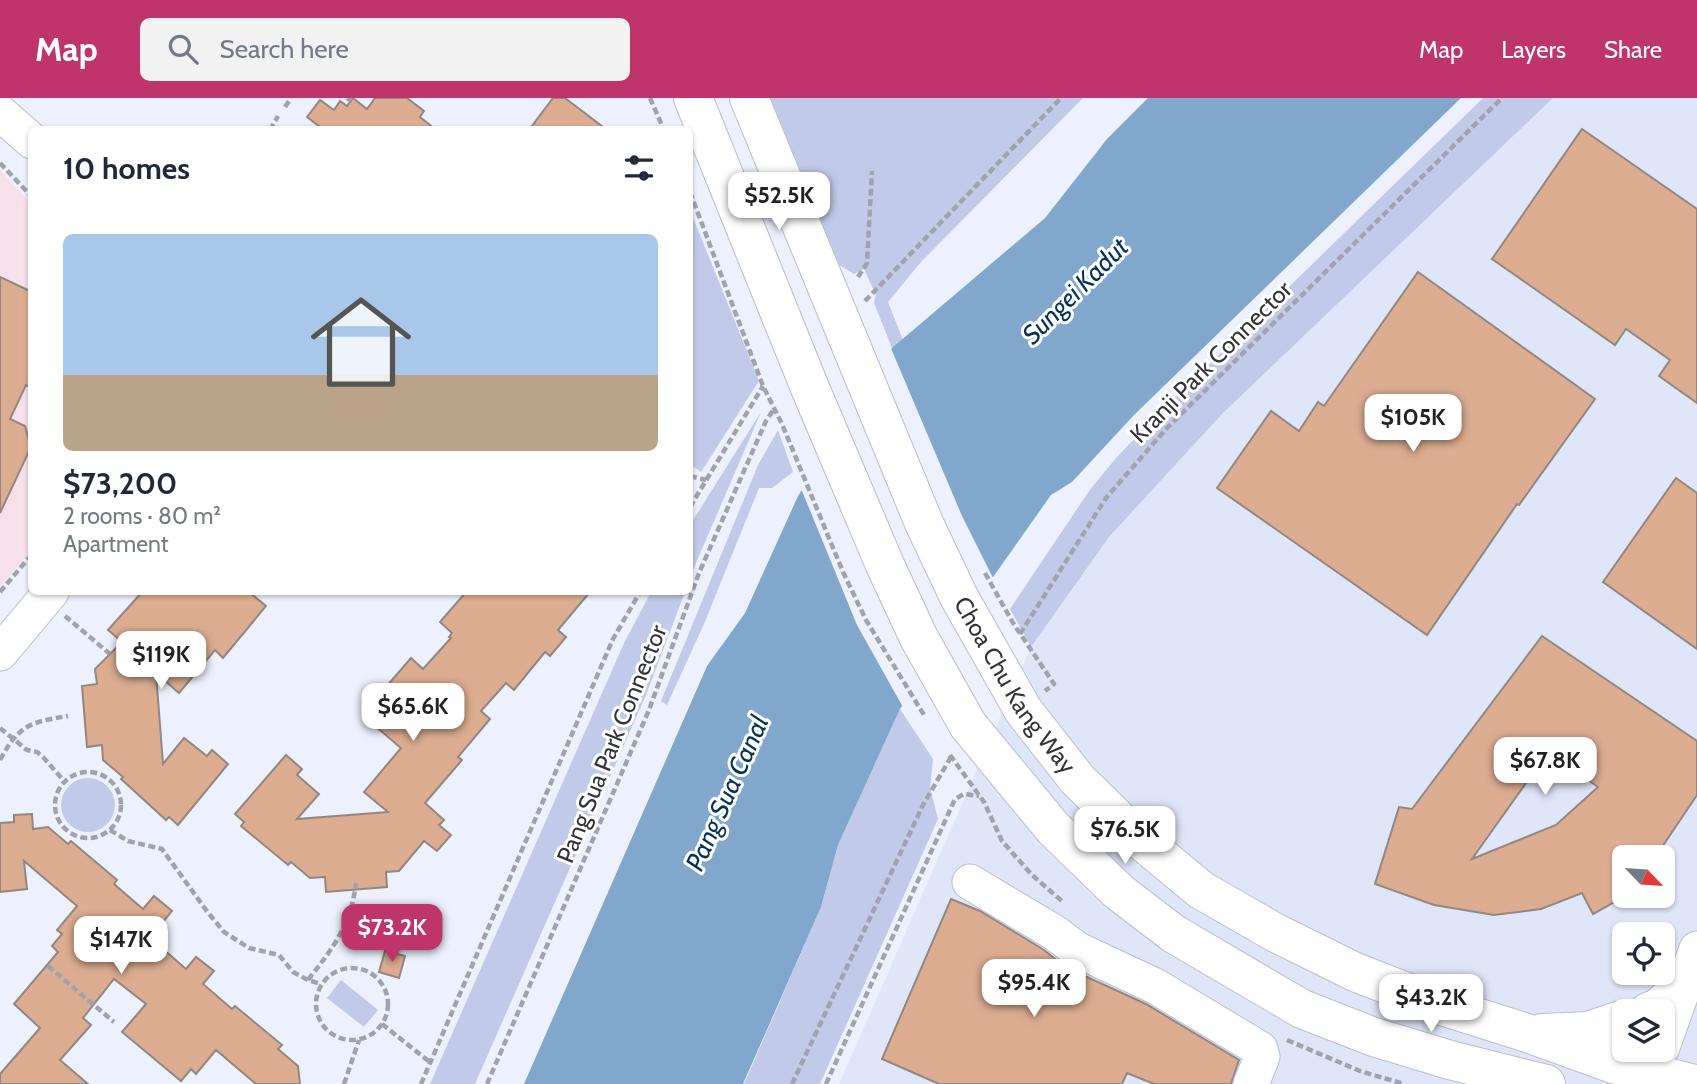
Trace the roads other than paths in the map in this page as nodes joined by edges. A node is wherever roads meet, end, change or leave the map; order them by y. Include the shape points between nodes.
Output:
1 (693, 98) edge
2 (749, 98) edge
3 (0, 113) edge
4 (0, 138) edge
5 (28, 138) edge
6 (28, 160) edge
7 (28, 589) edge
8 (56, 602) edge
9 (0, 621) edge
10 (0, 653) edge
11 (970, 882) dead end
12 (1693, 982) edge
13 (1671, 999) edge
14 (1612, 1023) edge
15 (1530, 1034) junction
16 (1668, 1072) edge
17 (1534, 1083) edge
18 (1251, 1084) edge

1 - 17 main road via 810,388 919,638 944,716 968,725 1053,828 1119,892 1174,934 1301,1009 1374,1037
2 - 15 main road, Choa Chu Kang Way via 924,523 959,597 1005,645 1023,710 1077,779 1200,890 1276,933 1355,972
3 - 5 street
4 - 6 street
7 - 9 street
8 - 10 street
11 - 18 street via 1076,949 1155,986 1260,1049 1262,1057
12 - 13 main road
12 - 16 street
14 - 15 main road via 1588,1031
15 - 16 main road, Choa Chu Kang Way via 1613,1064

